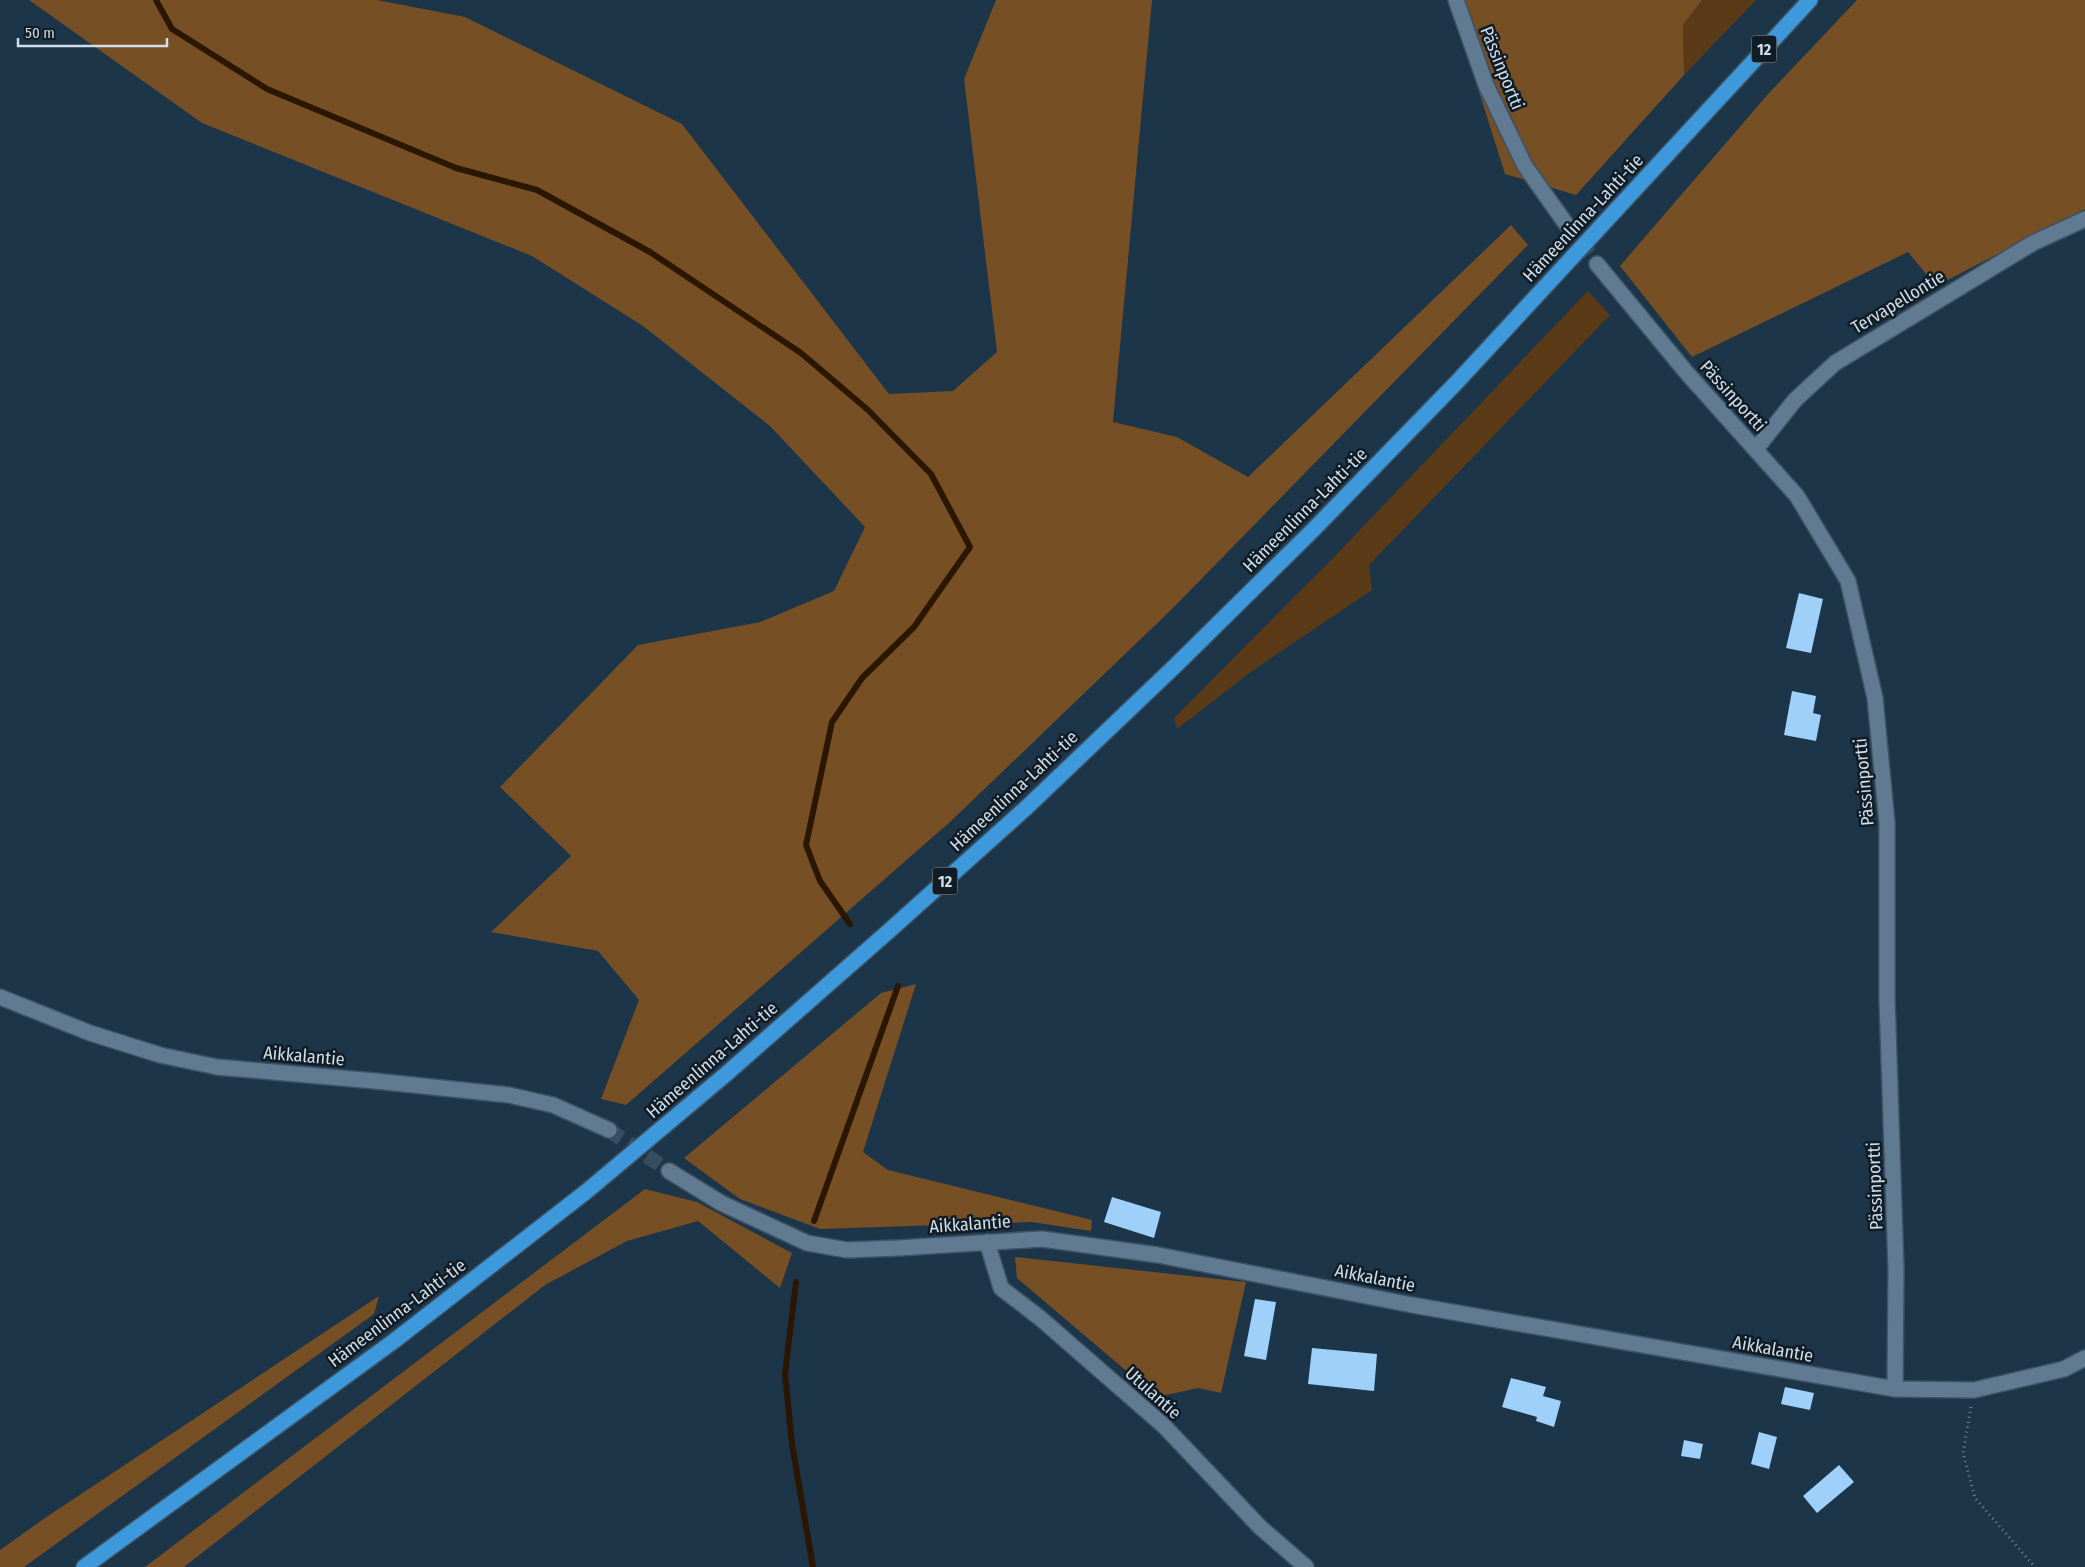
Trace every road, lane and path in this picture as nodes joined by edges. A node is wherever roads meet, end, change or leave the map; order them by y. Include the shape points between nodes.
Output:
1 (1456, 0) edge
2 (1810, 0) edge
3 (2085, 219) edge
4 (1566, 224) tunnel mouth
5 (1597, 264) tunnel mouth
6 (1756, 449) junction
7 (0, 997) edge
8 (609, 1130) tunnel mouth
9 (669, 1171) tunnel mouth
10 (986, 1242) junction
11 (2085, 1358) edge
12 (1895, 1389) junction
13 (1974, 1390) junction
14 (84, 1567) edge
15 (1306, 1567) edge
16 (2034, 1567) edge

1 - 4 street, Pässinportti via 1486,85 1526,166
2 - 14 highway, Hämeenlinna-Lahti-tie / 12 via 1437,403 1175,666 1019,814 725,1075 587,1191 394,1341
3 - 6 street, Tervapellontie via 2033,243 1835,363 1795,400
5 - 6 street, Pässinportti via 1686,372
6 - 12 street, Pässinportti via 1796,496 1848,581 1875,698 1887,822 1887,999 1896,1270
7 - 8 street, Aikkalantie via 90,1033 179,1059 217,1067 508,1095 553,1105
9 - 10 street, Aikkalantie via 721,1203 806,1243 847,1250
10 - 12 street, Aikkalantie via 1042,1239 1158,1255 1412,1305
10 - 15 street, Utulantie via 1001,1288 1164,1426 1260,1527
11 - 13 street, Aikkalantie via 2064,1369
12 - 13 street, Aikkalantie
13 - 16 path via 1963,1453 1975,1498

